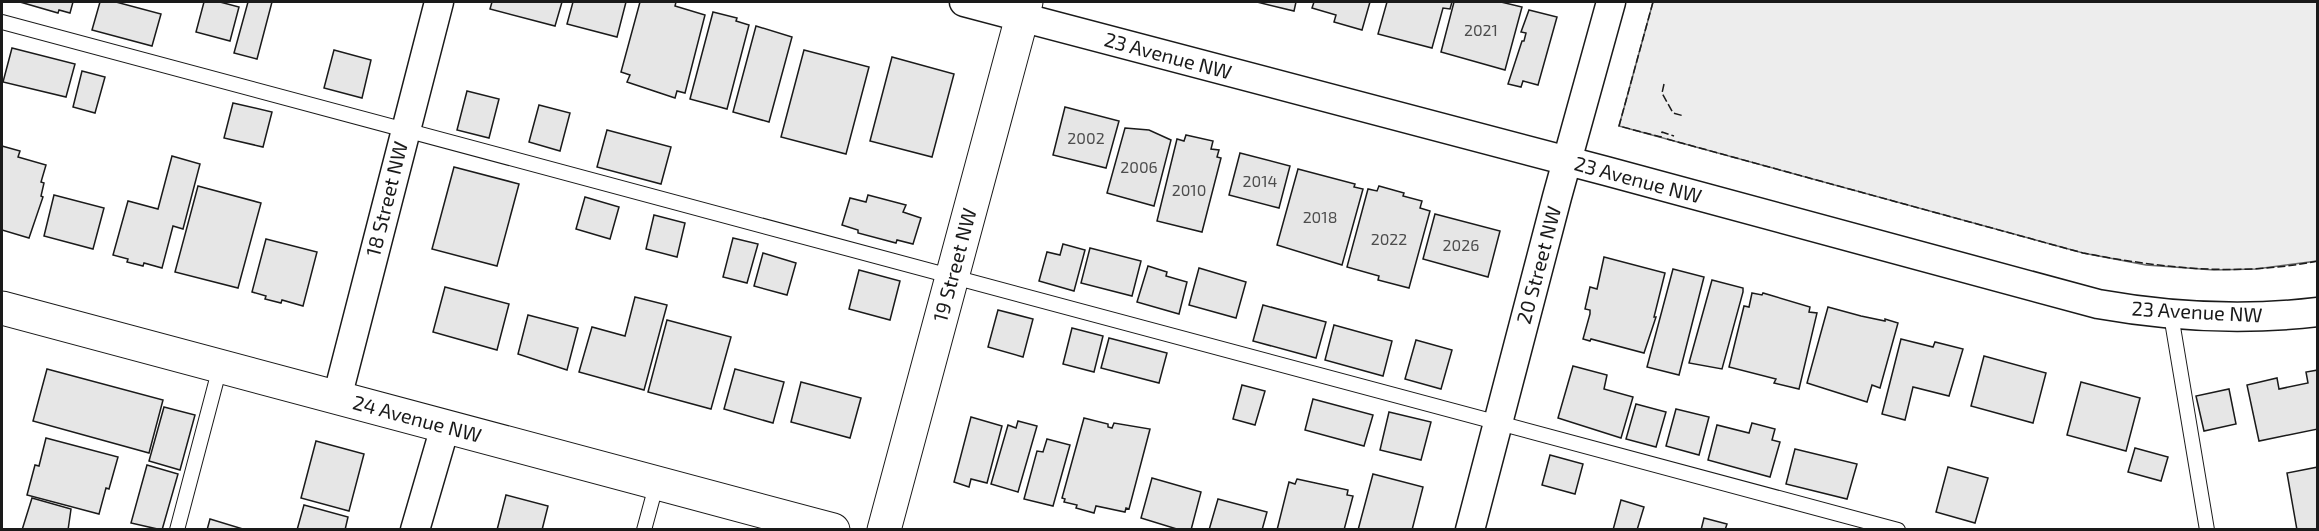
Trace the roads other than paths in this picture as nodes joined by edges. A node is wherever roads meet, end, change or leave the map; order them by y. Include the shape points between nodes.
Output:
1 (439, 2) edge
2 (964, 2) edge
3 (1611, 2) edge
4 (1024, 9) edge
5 (2, 22) edge
6 (405, 129) junction
7 (1567, 161) junction
8 (952, 275) junction
9 (2, 308) edge
10 (2318, 312) edge
11 (2171, 315) junction
12 (220, 367) junction
13 (337, 398) junction
14 (1499, 422) junction
15 (445, 427) junction
16 (657, 481) junction
17 (177, 530) edge
18 (415, 530) edge
19 (644, 530) edge
20 (833, 530) edge
21 (884, 530) edge
22 (1470, 530) edge
23 (1898, 530) edge
24 (2207, 530) edge

1 - 6 street, 18 Street NW
2 - 4 street, 23 Avenue NW
3 - 7 street, 20 Street NW
4 - 7 street, 23 Avenue NW
4 - 8 street, 19 Street NW
5 - 6 lane
6 - 8 lane
6 - 13 street, 18 Street NW
7 - 11 street, 23 Avenue NW via 2098,304
7 - 14 street, 20 Street NW
8 - 14 lane
8 - 21 street, 19 Street NW
9 - 12 street, 24 Avenue NW
10 - 11 street, 23 Avenue NW via 2228,318
11 - 24 lane
12 - 13 street, 24 Avenue NW
12 - 17 lane
13 - 15 street, 24 Avenue NW
14 - 22 street, 20 Street NW
14 - 23 lane
15 - 16 street, 24 Avenue NW
15 - 18 street
16 - 19 lane
16 - 20 street, 24 Avenue NW

